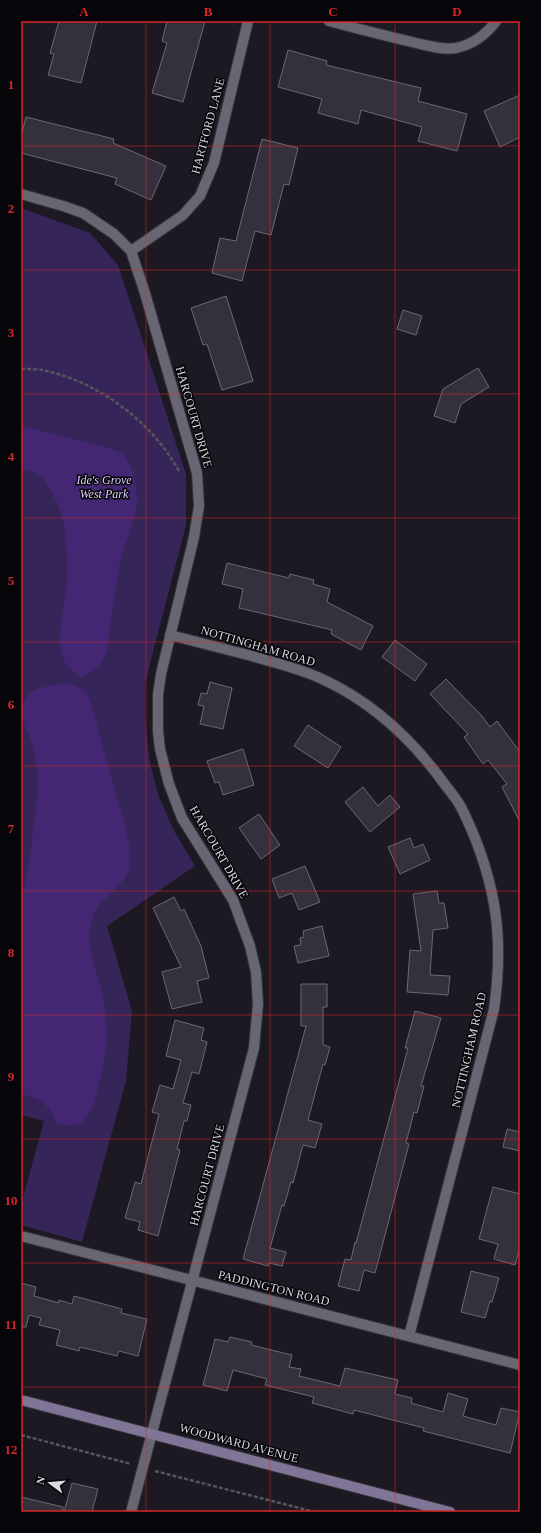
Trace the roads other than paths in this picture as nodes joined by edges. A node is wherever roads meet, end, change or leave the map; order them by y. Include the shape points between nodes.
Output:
1 (248, 21) edge
2 (330, 21) edge
3 (496, 21) edge
4 (21, 194) edge
5 (130, 251) junction
6 (170, 634) junction
7 (21, 1236) edge
8 (192, 1280) junction
9 (409, 1336) junction
10 (520, 1365) edge
11 (21, 1400) edge
12 (152, 1434) junction
13 (131, 1512) edge
14 (450, 1512) edge

1 - 5 street, HARTFORD LANE via 214,163 200,196 183,215
2 - 3 street via 440,48 455,48 470,44 489,31
4 - 5 street via 83,213 114,234
5 - 6 street, HARCOURT DRIVE via 144,290 196,473 199,506 194,537
6 - 8 street, HARCOURT DRIVE via 158,695 158,731 165,771 182,818 233,900 250,946 256,972 258,1004 254,1048
6 - 9 street, NOTTINGHAM ROAD via 291,667 327,682 374,710 402,733 427,760 460,806 477,844 489,880 496,923 498,947 495,1001
7 - 8 street, PADDINGTON ROAD
8 - 9 street, PADDINGTON ROAD
8 - 12 street, HARCOURT DRIVE
9 - 10 street, PADDINGTON ROAD
11 - 12 main road, WOODWARD AVENUE
12 - 13 street, HARCOURT DRIVE
12 - 14 main road, WOODWARD AVENUE

